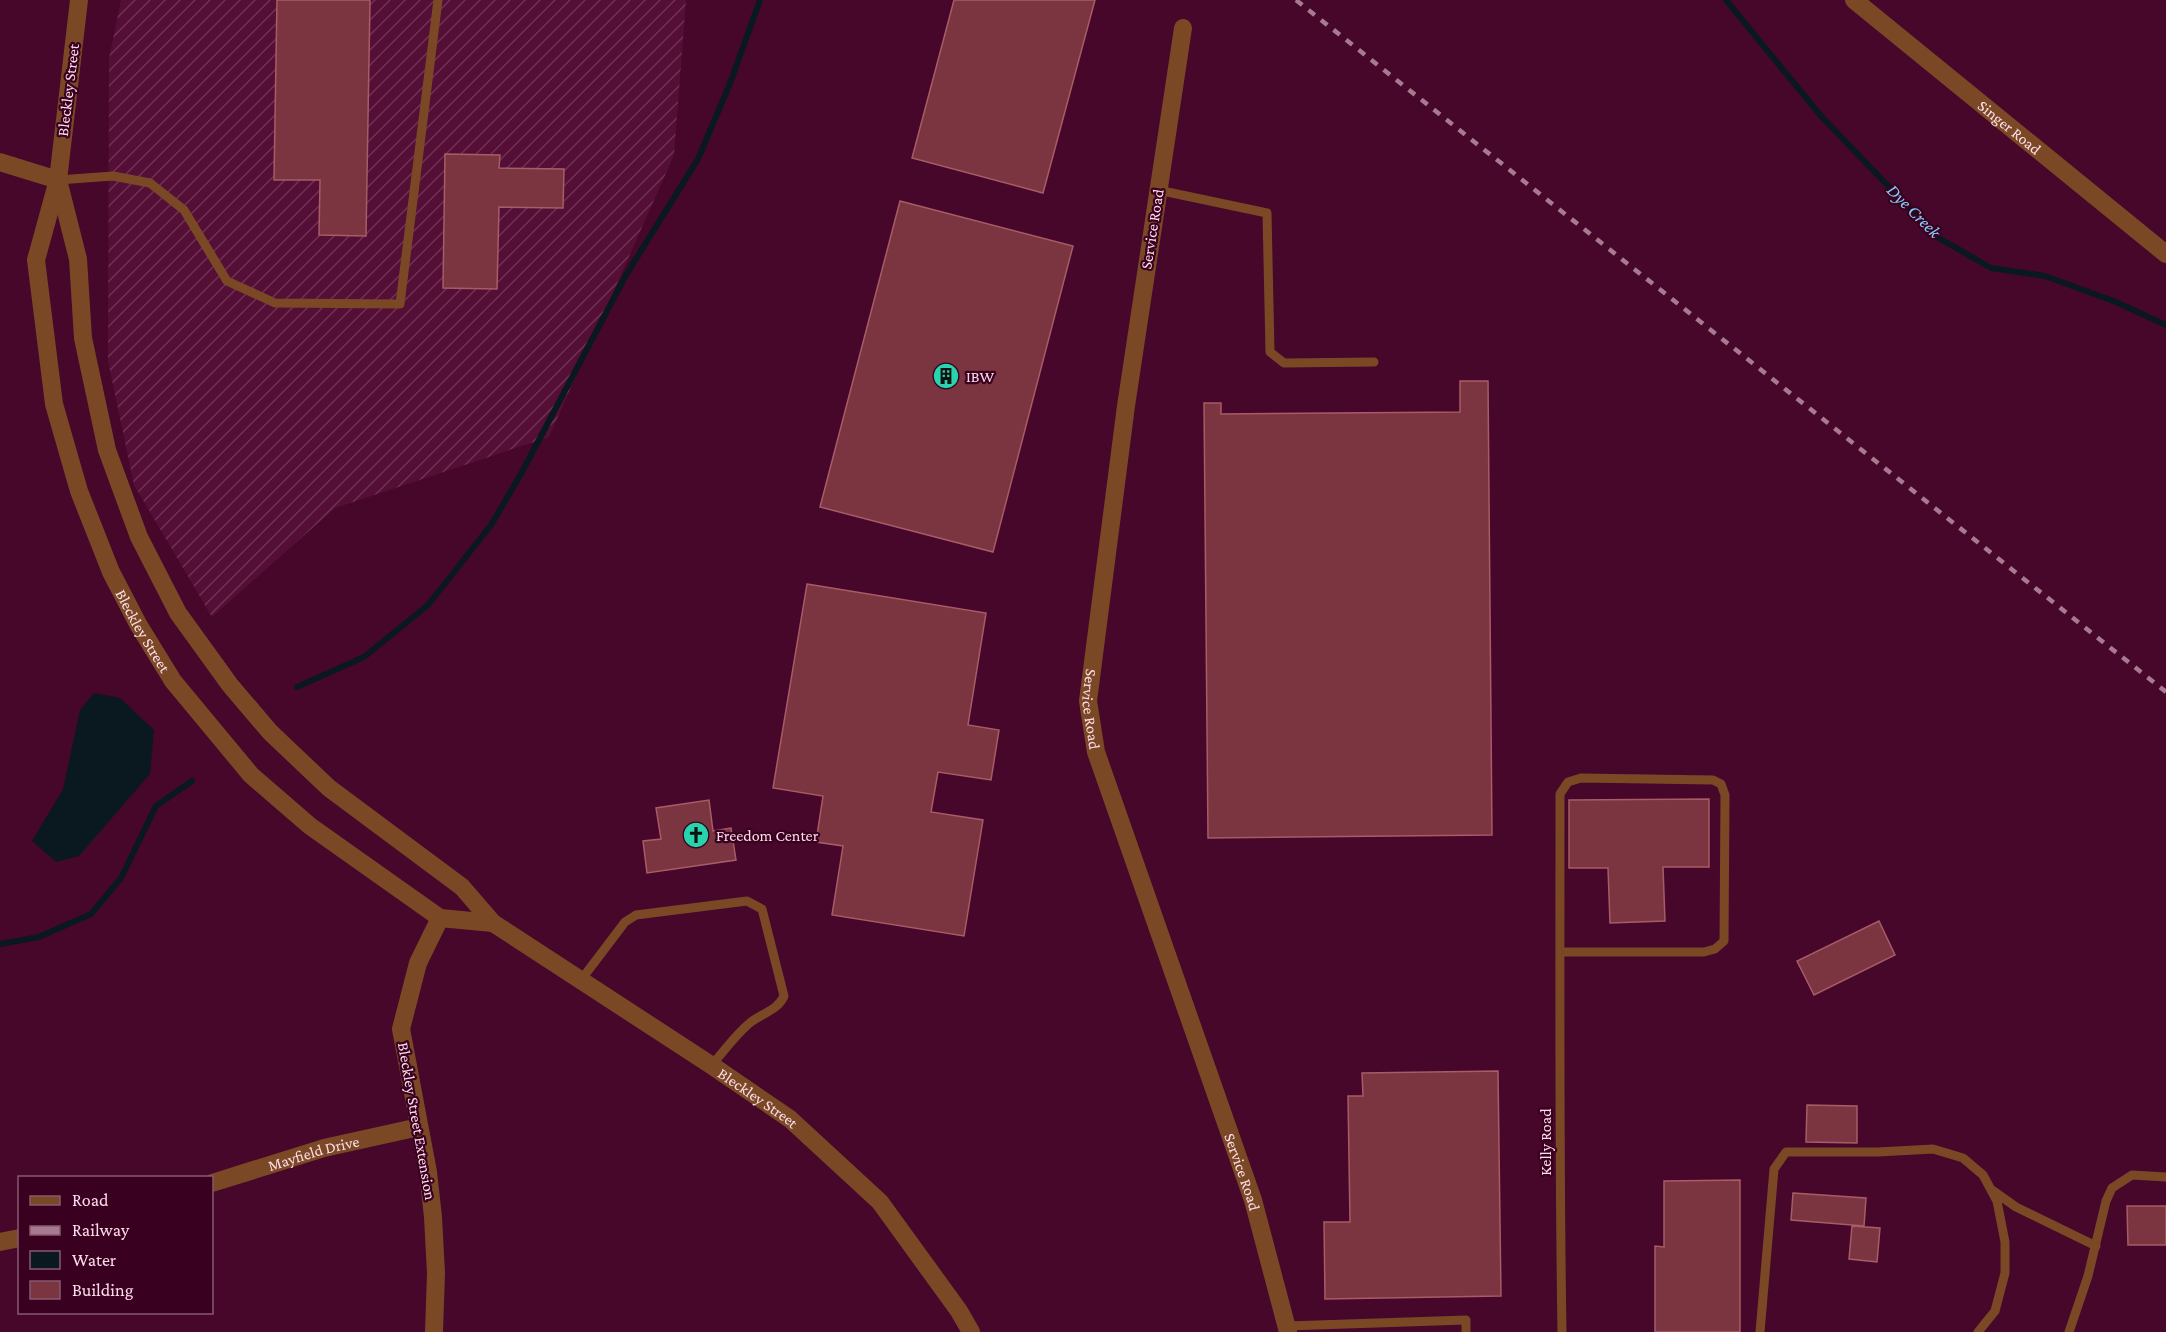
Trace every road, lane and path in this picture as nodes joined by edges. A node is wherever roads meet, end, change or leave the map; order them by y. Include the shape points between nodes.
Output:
1 (79, 0) edge
2 (438, 0) edge
3 (1854, 0) edge
4 (1183, 28) dead end
5 (0, 162) edge
6 (58, 180) junction
7 (1158, 190) junction
8 (2166, 254) edge
9 (1374, 362) dead end
10 (441, 918) junction
11 (493, 923) junction
12 (1560, 952) junction
13 (581, 980) junction
14 (712, 1065) junction
15 (419, 1127) junction
16 (2166, 1177) edge
17 (213, 1183) edge
18 (1990, 1189) junction
19 (18, 1238) edge
20 (0, 1242) edge
21 (2096, 1246) junction
22 (1288, 1329) edge
23 (435, 1332) edge
24 (971, 1332) edge
25 (1466, 1332) edge
26 (1562, 1332) edge
27 (1760, 1332) edge
28 (1978, 1332) edge
29 (2069, 1332) edge

1 - 6 street, Bleckley Street
2 - 6 lane via 400,304 275,303 227,281 184,210 150,183 113,176
3 - 8 street, Singer Road
4 - 7 street, Service Road
5 - 6 street
6 - 10 street, Bleckley Street via 36,260 54,404 79,491 111,572 173,681 251,775 310,826
6 - 11 street, Bleckley Street via 78,259 83,338 107,450 139,537 178,614 270,732 329,788 462,887
7 - 9 lane via 1267,213 1270,352 1284,363
7 - 22 street, Service Road via 1088,701 1096,752 1254,1200
10 - 11 street, Bleckley Street
10 - 15 street, Bleckley Street Extension via 418,963 401,1029
11 - 13 street, Bleckley Street
12 - 12 lane, Kelly Road via 1560,794 1568,782 1581,778 1691,779 1720,784 1725,795 1724,941 1704,952
12 - 26 lane, Kelly Road
13 - 14 street, Bleckley Street
13 - 14 lane via 625,922 636,915 747,901 762,909 784,996 780,1005 742,1030
14 - 24 street, Bleckley Street via 789,1119 879,1202
15 - 17 street, Mayfield Drive via 324,1148
15 - 23 street, Bleckley Street Extension via 434,1218
16 - 21 lane via 2132,1175 2112,1188
18 - 21 lane via 2016,1207
18 - 27 lane via 1983,1175 1963,1158 1933,1149 1786,1152 1774,1169
18 - 28 lane via 1997,1201 2005,1242 2005,1273 1995,1311
19 - 20 street
21 - 29 lane
22 - 25 lane via 1466,1320

